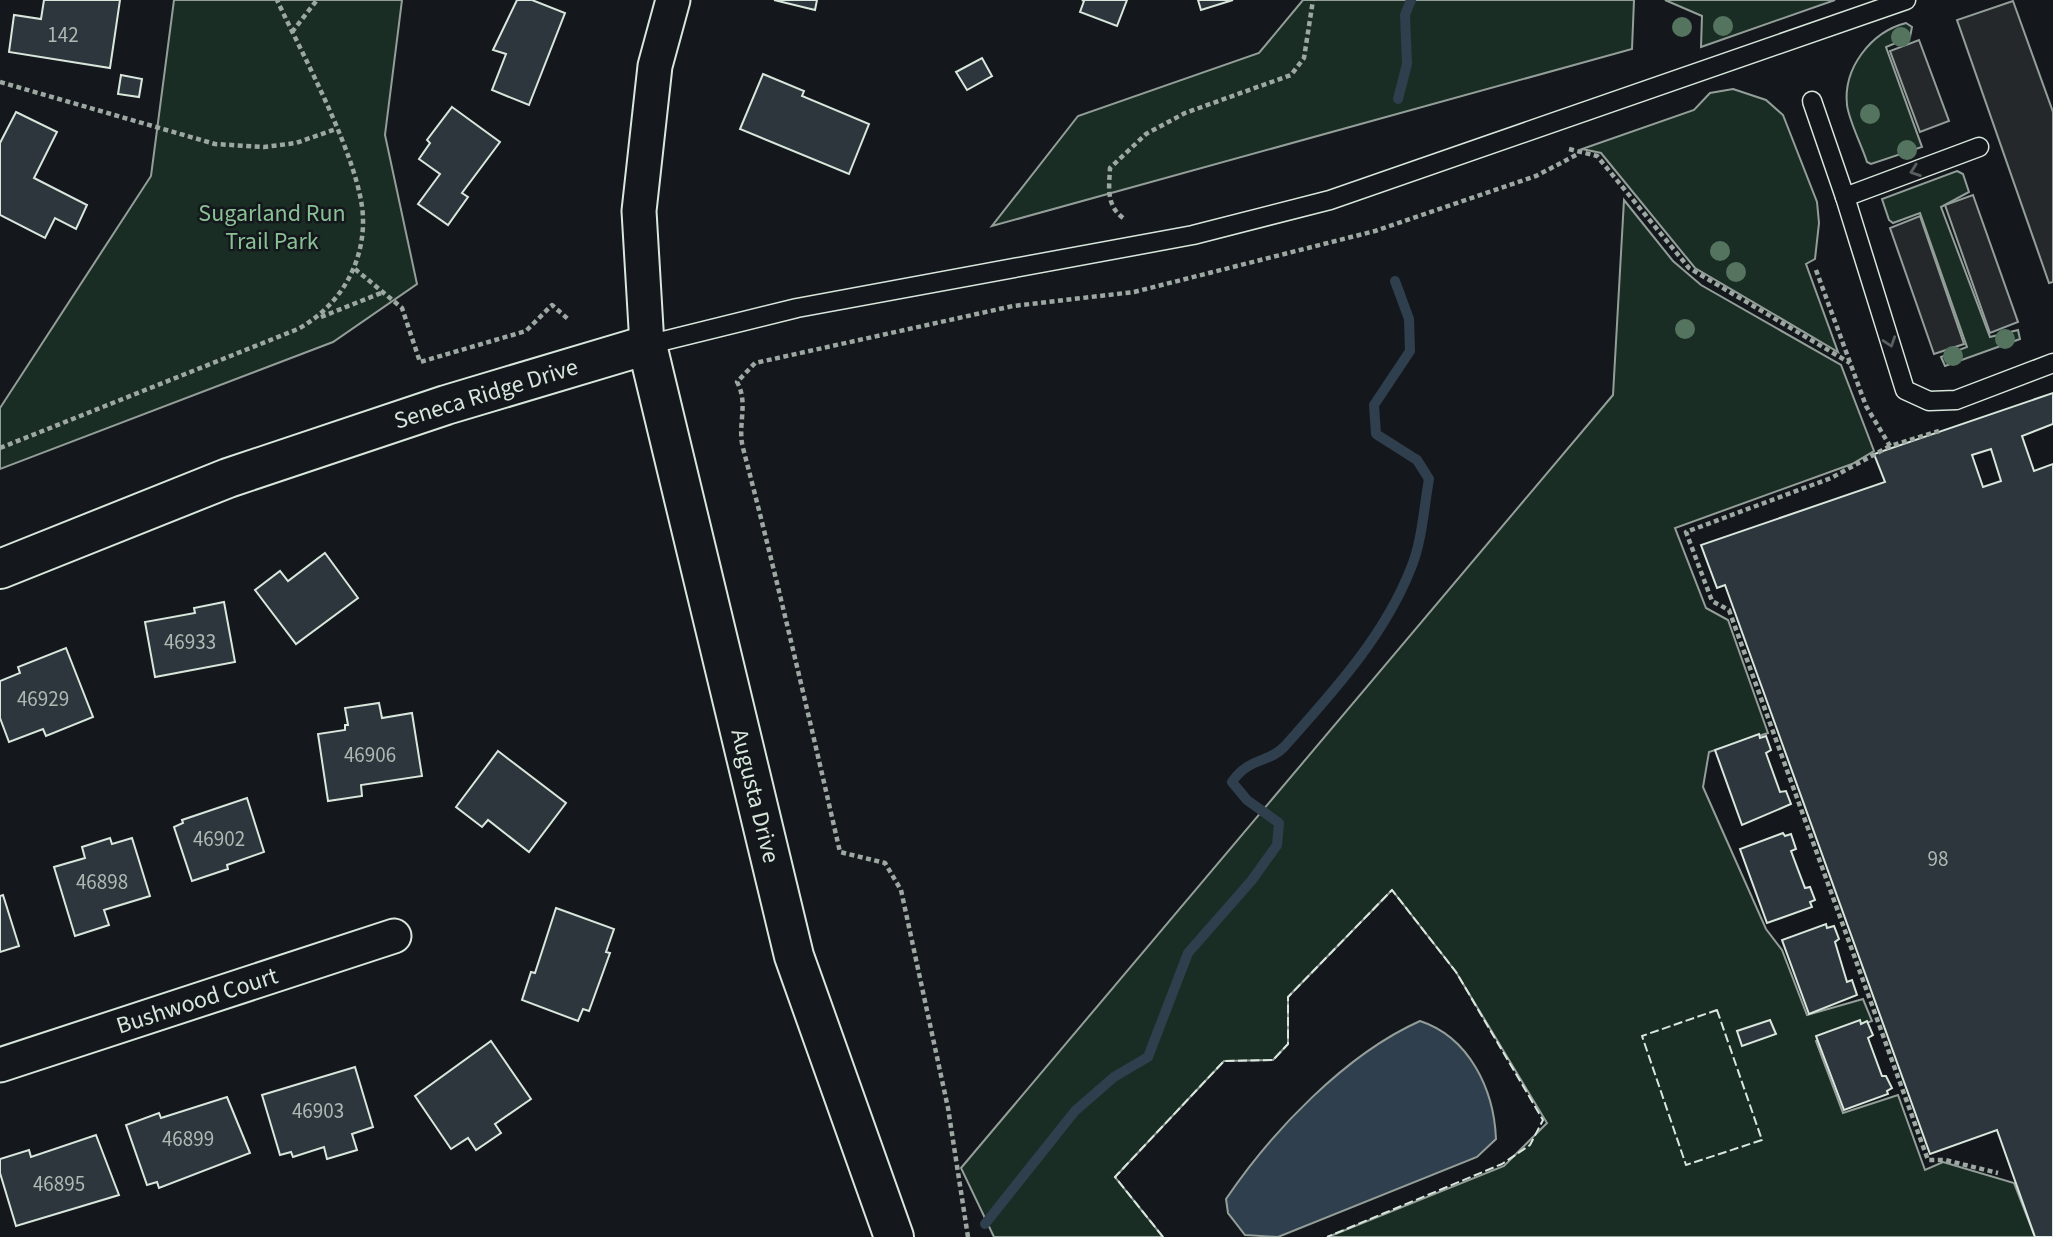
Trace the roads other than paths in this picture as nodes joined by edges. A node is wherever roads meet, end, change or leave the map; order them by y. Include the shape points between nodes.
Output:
1 (673, 0) edge
2 (1906, 0) edge
3 (1812, 101) dead end
4 (1979, 147) dead end
5 (1845, 197) junction
6 (647, 345) junction
7 (2053, 363) edge
8 (0, 569) edge
9 (394, 936) dead end
10 (0, 1065) edge
11 (894, 1237) edge

1 - 6 street via 656,66 639,211
2 - 6 lane via 1330,200 1194,235 797,308
3 - 5 lane
4 -> 5 lane
5 -> 7 lane via 1905,390 1929,401 1956,400
6 - 8 street, Seneca Ridge Drive via 242,473
6 - 11 street, Augusta Drive via 794,956
9 - 10 street, Bushwood Court

